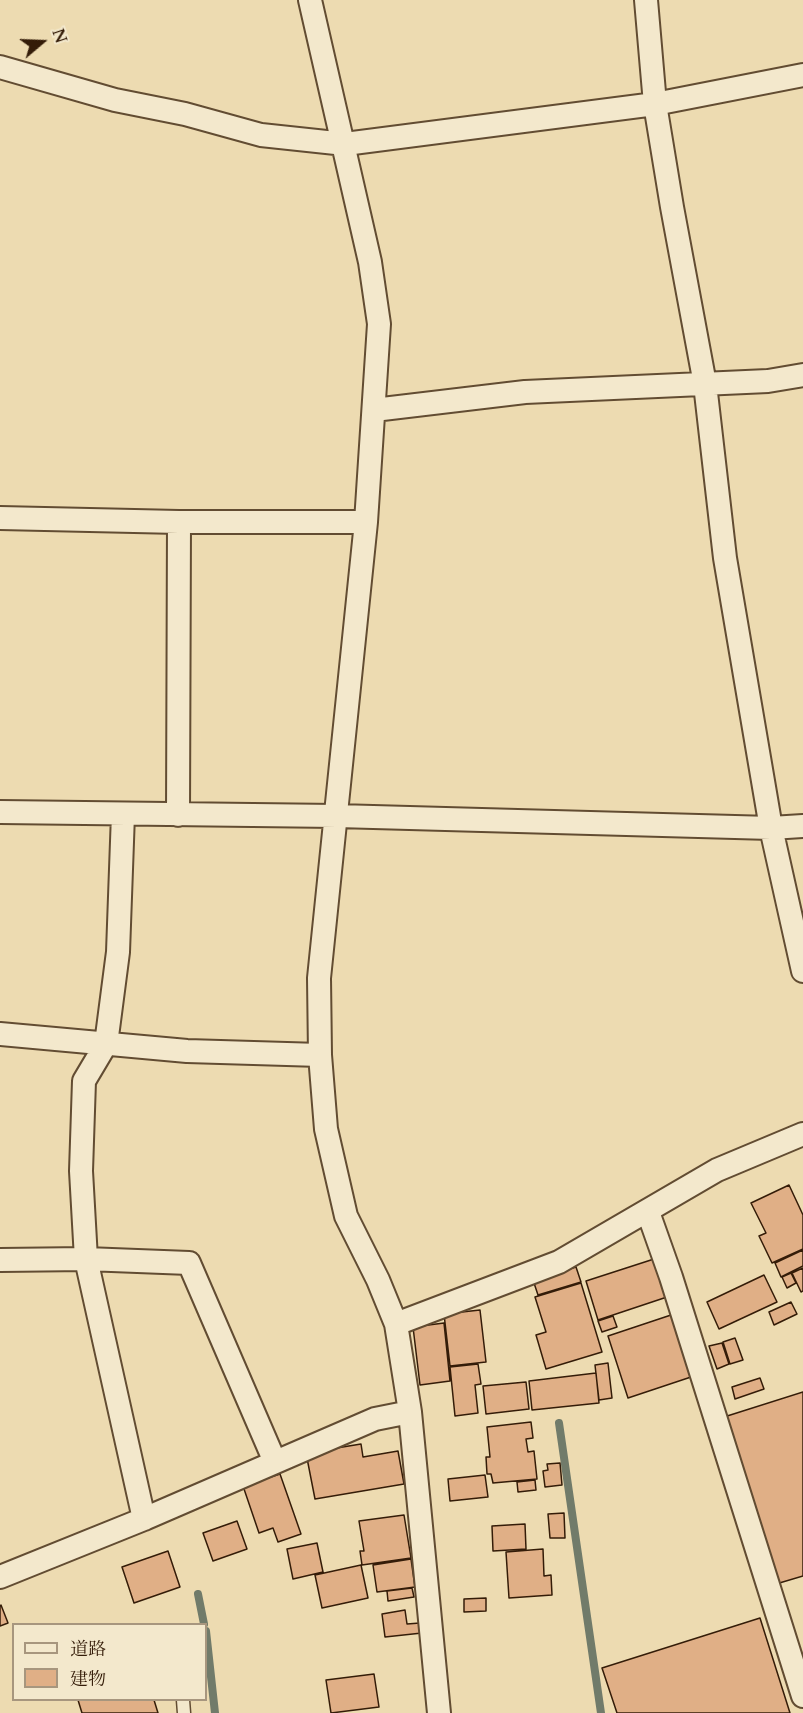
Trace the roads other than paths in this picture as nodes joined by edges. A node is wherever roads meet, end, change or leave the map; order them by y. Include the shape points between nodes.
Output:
1 (310, 0) edge
2 (646, 0) edge
3 (0, 67) edge
4 (803, 75) edge
5 (655, 104) junction
6 (345, 144) junction
7 (803, 375) edge
8 (705, 384) junction
9 (375, 410) junction
10 (0, 518) edge
11 (179, 522) junction
12 (366, 522) junction
13 (0, 812) edge
14 (123, 814) junction
15 (178, 815) junction
16 (337, 816) junction
17 (803, 826) edge
18 (771, 828) junction
19 (803, 971) edge
20 (0, 1034) edge
21 (106, 1044) junction
22 (320, 1055) junction
23 (803, 1134) edge
24 (648, 1212) junction
25 (86, 1259) junction
26 (0, 1260) edge
27 (396, 1324) junction
28 (410, 1412) junction
29 (275, 1462) junction
30 (144, 1519) junction
31 (0, 1577) edge
32 (803, 1696) edge
33 (439, 1713) edge

1 - 6 street
2 - 5 street
3 - 6 street via 261,135
4 - 5 street
5 - 6 street
5 - 8 street
6 - 9 street via 379,324
7 - 8 street
8 - 9 street via 525,392
8 - 18 street via 725,558
9 - 12 street
10 - 11 street
11 - 12 street
11 - 15 street
12 - 16 street
13 - 14 street
14 - 15 street
14 - 21 street via 118,952
15 - 16 street
16 - 18 street
16 - 22 street via 319,978
17 - 18 street
18 - 19 street
20 - 21 street
21 - 22 street
21 - 25 street via 84,1082 81,1171
22 - 27 street via 327,1129 346,1216
23 - 24 street via 717,1170
24 - 27 street via 559,1262
24 - 32 street
25 - 26 street
25 - 29 street via 189,1263
25 - 30 street
27 - 28 street
28 - 29 street via 375,1419
28 - 33 street
29 - 30 street
30 - 31 street

